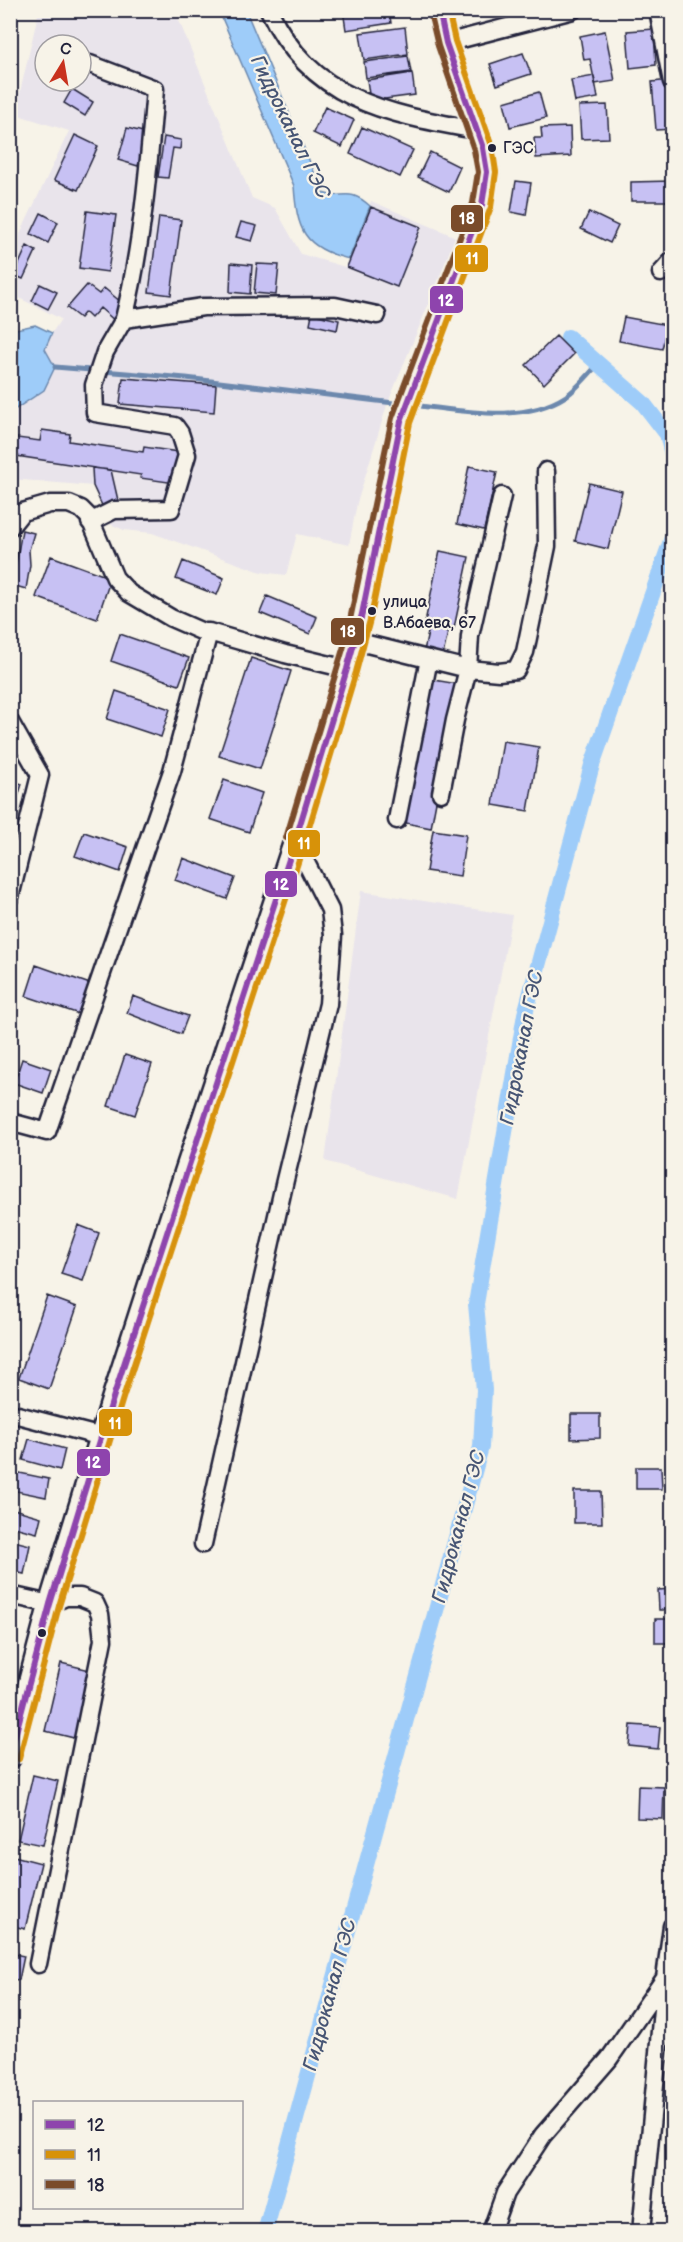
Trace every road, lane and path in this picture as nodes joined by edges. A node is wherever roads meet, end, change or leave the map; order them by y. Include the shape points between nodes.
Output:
1 (269, 10) edge
2 (439, 10) edge
3 (573, 10) edge
4 (658, 10) edge
5 (446, 43) junction
6 (93, 65) edge
7 (672, 82) edge
8 (476, 130) junction
9 (376, 315) dead end
10 (124, 319) junction
11 (546, 471) dead end
12 (502, 496) dead end
13 (90, 522) junction
14 (10, 527) edge
15 (209, 632) junction
16 (355, 640) junction
17 (429, 659) junction
18 (347, 669) junction
19 (468, 669) junction
20 (10, 722) edge
21 (441, 793) dead end
22 (397, 820) dead end
23 (296, 841) junction
24 (10, 897) edge
25 (10, 1122) edge
26 (10, 1413) edge
27 (102, 1437) junction
28 (203, 1544) dead end
29 (10, 1594) edge
30 (50, 1604) junction
31 (10, 1757) edge
32 (672, 1926) edge
33 (38, 1964) dead end
34 (664, 1978) junction
35 (491, 2232) edge
36 (641, 2232) edge

1 - 8 street via 305,64 350,97 383,110
2 - 5 main road
3 - 5 street
4 - 7 street
5 - 8 main road
6 - 10 street via 155,89 151,147
8 - 16 main road via 487,172 482,205 401,421
9 - 10 street via 335,306 203,307
10 - 13 street via 105,352 94,385 95,413 175,426 187,455 171,509 114,510
11 - 19 street via 547,546 525,652 516,670
12 - 19 street via 470,636
13 - 14 street via 81,509 69,504 50,504 22,512
13 - 15 street via 115,578 129,593 171,618
15 - 18 street
15 - 25 street via 172,771 47,1132
16 - 17 street
16 - 18 main road
17 - 19 street
17 - 22 street
18 - 23 main road
19 - 21 street
20 - 24 street via 40,775
23 - 27 main road
23 - 28 street via 330,910 333,935 328,1004
26 - 27 street
27 - 30 main road
29 - 30 street
30 - 31 main road
30 - 33 street via 66,1597 95,1603 103,1640
32 - 34 street
34 - 35 street via 609,2059 543,2135 505,2193
34 - 36 street

